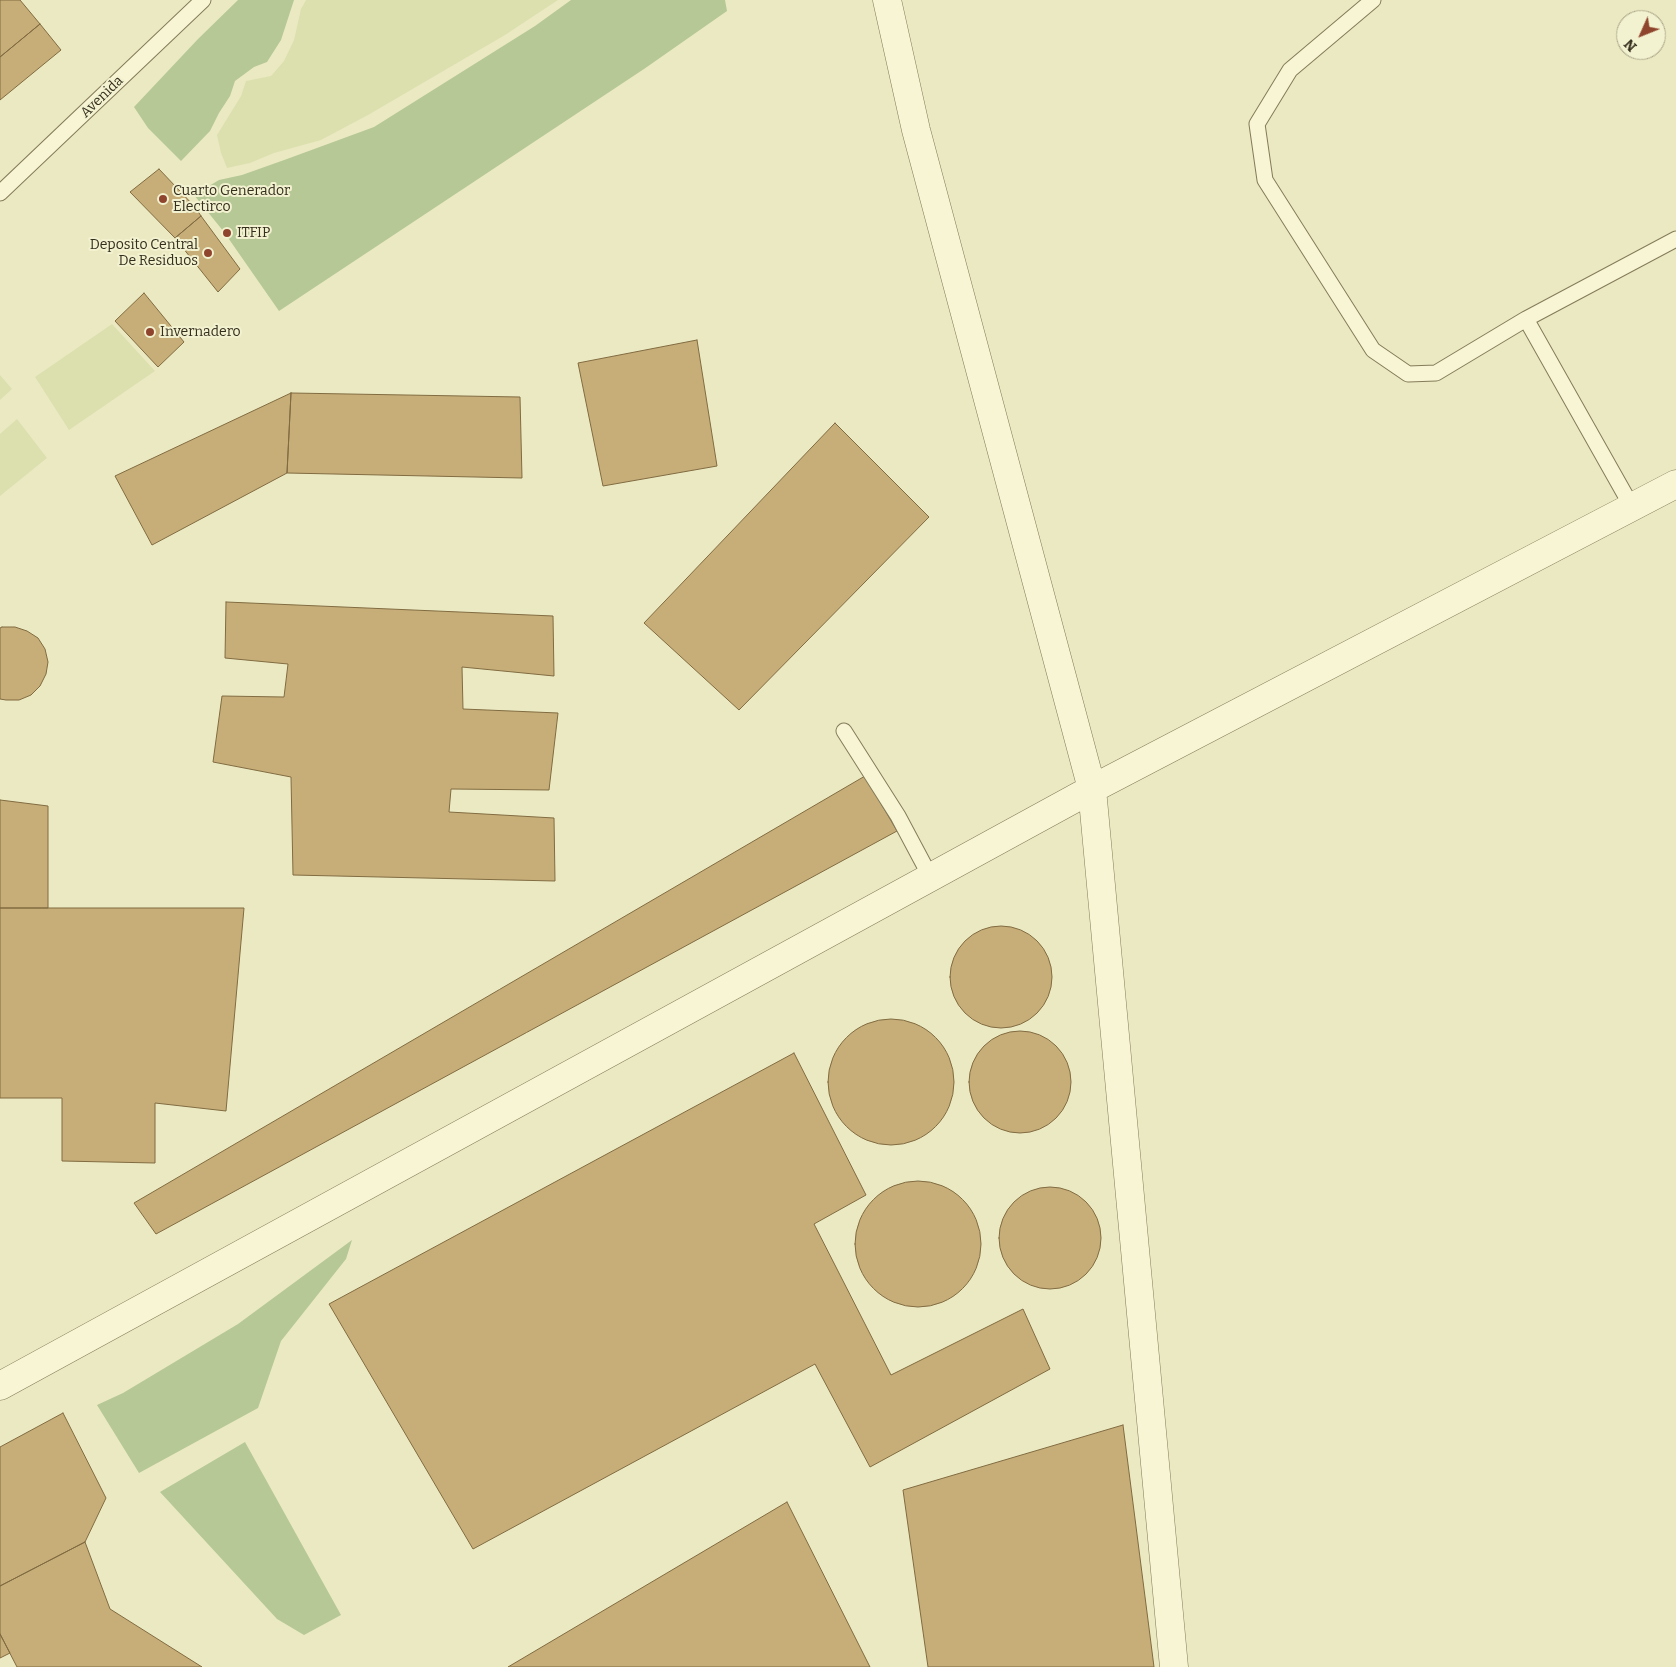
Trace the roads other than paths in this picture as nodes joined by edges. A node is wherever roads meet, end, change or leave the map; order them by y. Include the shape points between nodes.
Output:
1 (203, 0) edge
2 (886, 0) edge
3 (1373, 0) edge
4 (0, 193) edge
5 (1676, 239) edge
6 (1526, 319) junction
7 (1676, 484) edge
8 (1632, 507) junction
9 (844, 731) dead end
10 (1092, 789) junction
11 (931, 878) junction
12 (0, 1386) edge
13 (1174, 1667) edge

1 - 4 lane, Avenida
2 - 10 street via 919,140
3 - 6 lane via 1290,70 1257,124 1265,180 1373,350 1408,374 1436,373
5 - 6 lane
6 - 8 lane
7 - 8 street
8 - 10 street
9 - 11 lane via 898,816
10 - 11 street
10 - 13 street
11 - 12 street

